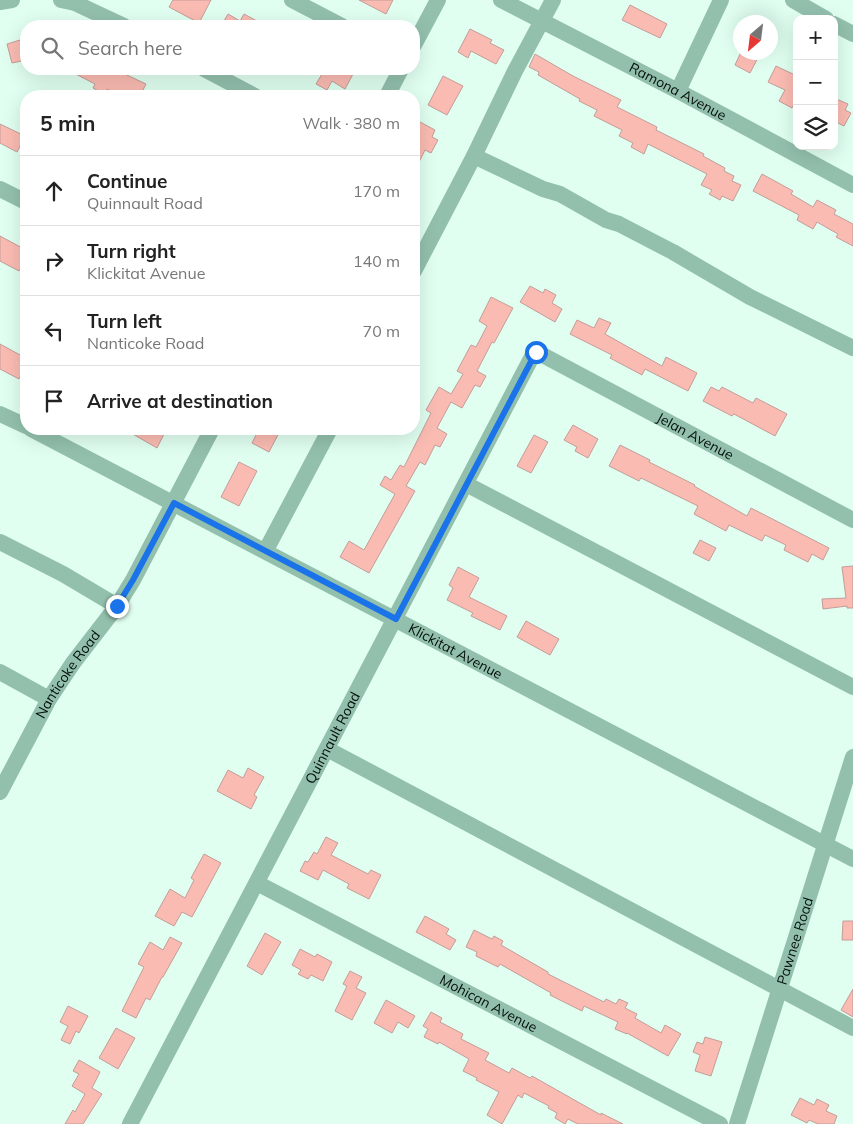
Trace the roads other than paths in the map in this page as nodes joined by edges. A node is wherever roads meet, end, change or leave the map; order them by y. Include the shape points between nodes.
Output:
1 (12, 0) edge
2 (60, 0) edge
3 (292, 0) edge
4 (438, 0) edge
5 (501, 0) edge
6 (553, 0) edge
7 (721, 0) edge
8 (793, 0) edge
9 (0, 2) edge
10 (819, 15) edge
11 (111, 20) edge
12 (330, 20) edge
13 (542, 21) junction
14 (838, 26) edge
15 (420, 34) edge
16 (853, 34) edge
17 (215, 75) edge
18 (398, 75) edge
19 (244, 90) edge
20 (390, 90) edge
21 (678, 91) junction
22 (474, 156) junction
23 (853, 186) edge
24 (0, 189) edge
25 (20, 199) edge
26 (420, 260) edge
27 (853, 348) edge
28 (536, 352) joint
29 (0, 414) edge
30 (20, 423) edge
31 (43, 435) edge
32 (209, 435) edge
33 (327, 435) edge
34 (466, 484) junction
35 (174, 503) junction
36 (853, 520) edge
37 (0, 542) edge
38 (266, 550) junction
39 (117, 606) junction
40 (396, 619) junction
41 (0, 672) edge
42 (853, 686) edge
43 (49, 699) junction
44 (327, 750) junction
45 (853, 757) edge
46 (0, 790) edge
47 (826, 846) junction
48 (853, 860) edge
49 (257, 883) junction
50 (779, 989) junction
51 (853, 1028) edge
52 (130, 1124) edge
53 (720, 1124) edge
54 (737, 1124) edge

1 - 9 street
2 - 11 street via 75,3
3 - 12 street
4 - 15 street
5 - 13 street, Ramona Avenue
6 - 13 street
7 - 21 street
8 - 10 street
13 - 21 street, Ramona Avenue
13 - 22 street
14 - 16 street
17 - 19 street
18 - 20 street
21 - 23 street, Ramona Avenue
22 - 26 street
22 - 27 street via 543,190 560,194
24 - 25 street
28 - 34 street, Quinnault Road
28 - 36 street, Jelan Avenue
29 - 30 street
31 - 35 street, Klickitat Avenue
32 - 35 street, Nanticoke Road
33 - 38 street
34 - 40 street, Quinnault Road
34 - 42 street
35 - 38 street, Klickitat Avenue
35 - 39 street, Nanticoke Road
37 - 39 street
38 - 40 street, Klickitat Avenue
39 - 43 street, Nanticoke Road
40 - 44 street, Quinnault Road
40 - 47 street, Klickitat Avenue
41 - 43 street
43 - 46 street, Nanticoke Road
44 - 49 street, Quinnault Road
44 - 50 street
45 - 47 street, Pawnee Road
47 - 48 street, Klickitat Avenue
47 - 50 street, Pawnee Road
49 - 52 street, Quinnault Road
49 - 53 street, Mohican Avenue
50 - 51 street
50 - 54 street, Pawnee Road

